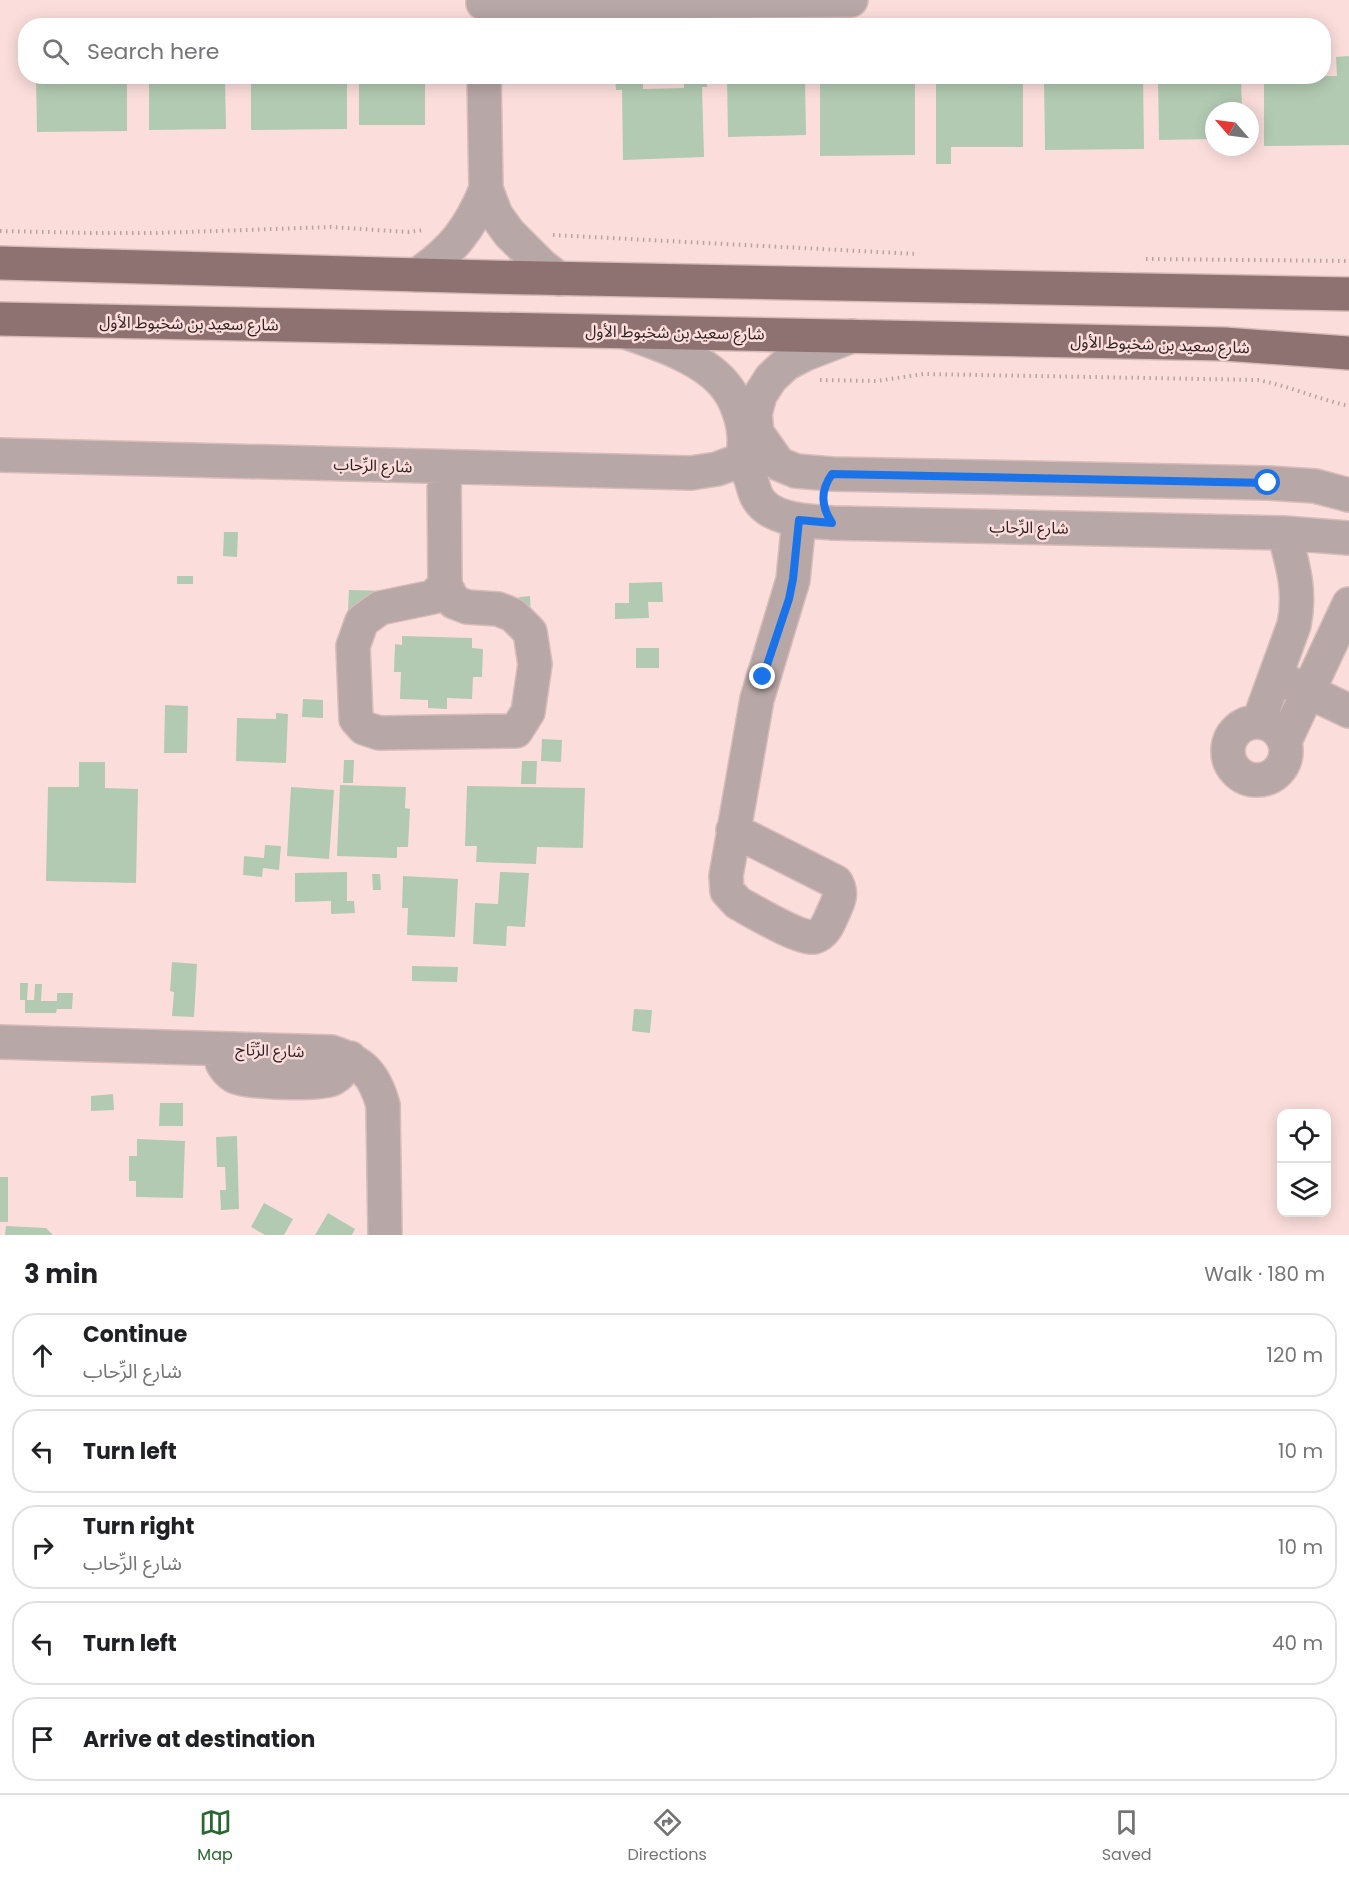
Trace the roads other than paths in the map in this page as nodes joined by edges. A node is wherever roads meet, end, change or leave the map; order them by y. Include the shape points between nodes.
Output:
1 (851, 0) edge
2 (483, 10) edge
3 (484, 84) edge
4 (486, 189) junction
5 (0, 263) edge
6 (417, 275) junction
7 (559, 279) junction
8 (1349, 294) edge
9 (0, 319) edge
10 (1349, 330) edge
11 (624, 331) junction
12 (854, 335) junction
13 (1224, 344) junction
14 (1274, 349) junction
15 (1349, 353) edge
16 (1349, 373) edge
17 (753, 449) junction
18 (0, 455) edge
19 (444, 467) junction
20 (832, 474) junction
21 (1268, 483) junction
22 (1349, 495) edge
23 (799, 520) junction
24 (832, 523) junction
25 (1277, 533) junction
26 (1349, 538) edge
27 (445, 585) junction
28 (1349, 604) edge
29 (1276, 676) junction
30 (1308, 692) junction
31 (1349, 711) edge
32 (1259, 721) junction
33 (1285, 741) junction
34 (733, 830) dead end
35 (0, 1042) edge
36 (385, 1235) edge

1 - 2 street
3 - 4 street
4 - 6 street via 476,214 451,249
4 - 7 street via 509,233
5 - 6 main road
6 - 7 main road
7 - 8 main road
9 - 11 main road, شارع سعيد بن شخبوط الأول
10 - 13 main road via 1298,335 1262,345
11 - 12 main road, شارع سعيد بن شخبوط الأول
11 - 17 street, شارع الرِّحاب via 684,355 712,373 735,402 744,434
12 - 13 main road, شارع سعيد بن شخبوط الأول
12 - 17 street, شارع الرِّحاب via 805,354 771,378 760,394
13 - 14 main road, شارع سعيد بن شخبوط الأول
14 - 15 main road, شارع سعيد بن شخبوط الأول
14 - 16 main road
17 - 19 street, شارع الرِّحاب via 717,469 691,473
17 - 20 street, شارع الرِّحاب via 788,469
17 - 23 street, شارع الرِّحاب via 757,498 778,514
18 - 19 street, شارع الرِّحاب
19 - 27 street
20 - 21 street, شارع الرِّحاب
20 - 24 street via 822,498
21 - 22 street, شارع الرِّحاب via 1315,486
21 - 25 street via 1277,512
23 - 24 street, شارع الرِّحاب
23 - 34 street via 793,579 757,699
24 - 25 street, شارع الرِّحاب
25 - 26 street, شارع الرِّحاب
25 - 29 street via 1296,581 1298,603
27 - 27 street via 433,597 380,608 362,621 353,646 356,718 364,728 379,733 516,731 528,712 535,664 530,632 513,615 498,609 454,602
28 - 30 street
29 - 30 street
29 - 32 street
30 - 31 street
30 - 33 street
32 - 33 street via 1280,731
32 - 33 street via 1238,729 1231,738 1229,760 1235,771 1256,780 1277,773 1287,753
35 - 36 street, شارع الرِّتَاج via 331,1052 350,1058 366,1069 377,1086 382,1105

